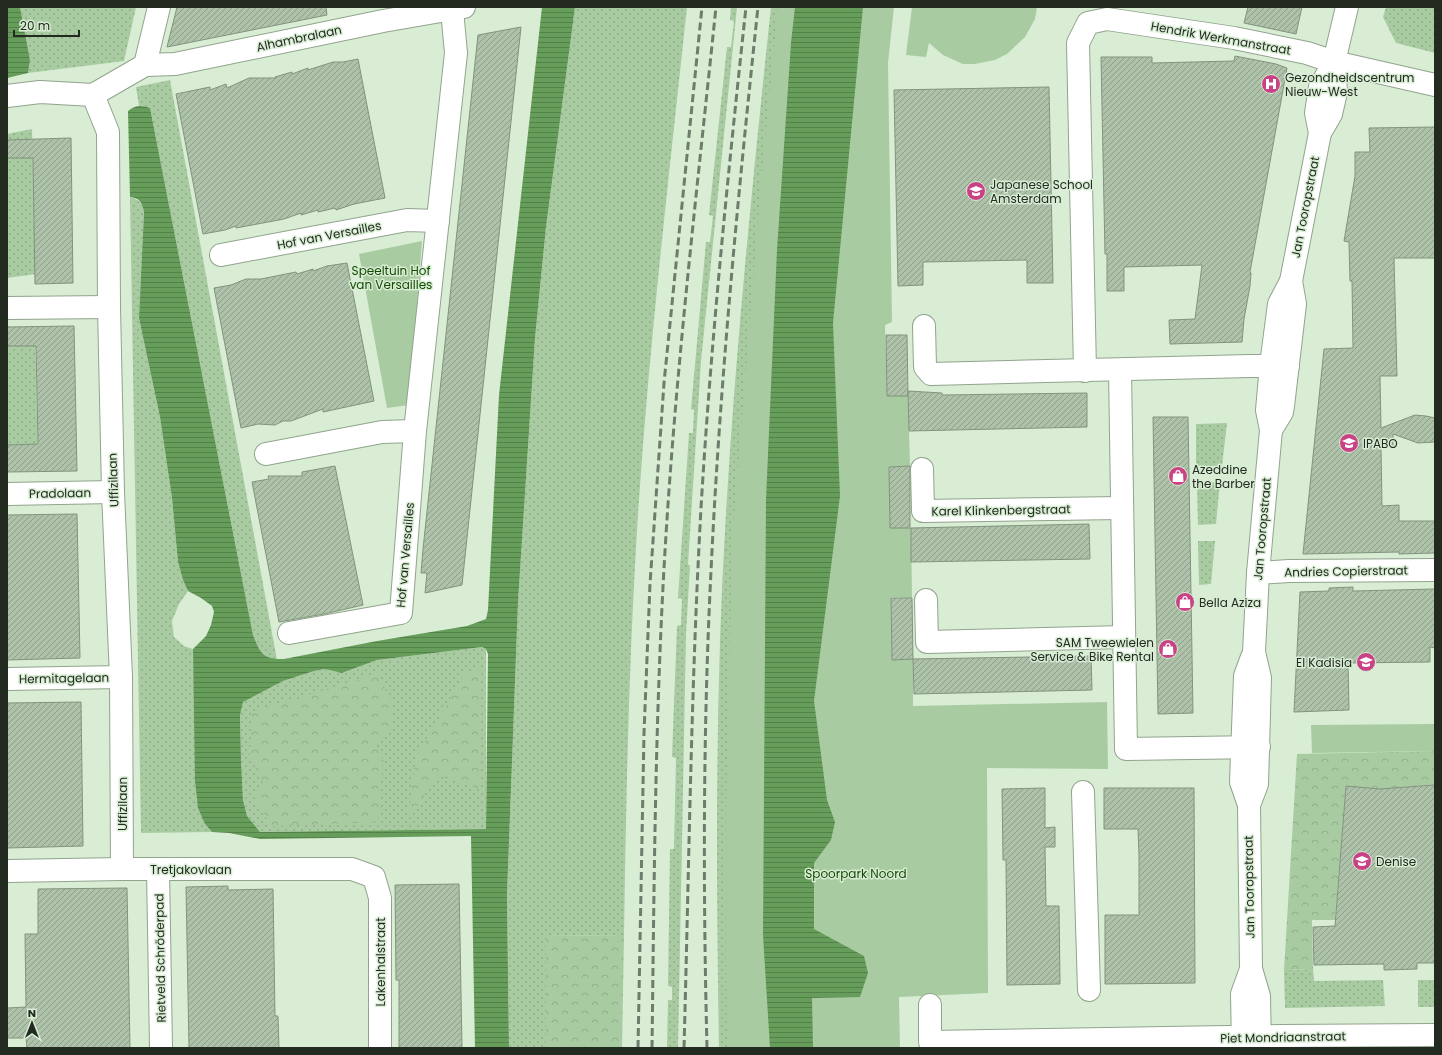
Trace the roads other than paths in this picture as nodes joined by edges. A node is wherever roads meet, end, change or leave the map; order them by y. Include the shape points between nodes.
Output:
1 (159, 7) edge
2 (1347, 7) edge
3 (458, 8) edge
4 (1108, 13) edge
5 (382, 14) edge
6 (1334, 62) junction
7 (145, 65) junction
8 (1435, 85) edge
9 (92, 95) junction
10 (7, 96) edge
11 (438, 221) junction
12 (221, 255) dead end
13 (109, 306) junction
14 (7, 308) edge
15 (924, 326) dead end
16 (1279, 366) junction
17 (1085, 370) junction
18 (1120, 370) junction
19 (415, 431) junction
20 (266, 454) dead end
21 (922, 469) dead end
22 (113, 492) junction
23 (7, 494) edge
24 (1121, 508) junction
25 (1435, 570) edge
26 (1258, 573) junction
27 (926, 600) dead end
28 (289, 633) dead end
29 (1123, 637) junction
30 (121, 677) junction
31 (7, 679) edge
32 (1250, 747) junction
33 (1083, 792) dead end
34 (122, 869) junction
35 (158, 869) junction
36 (7, 870) edge
37 (374, 877) joint
38 (1089, 990) dead end
39 (930, 1005) dead end
40 (1435, 1035) edge
41 (1251, 1043) edge
42 (161, 1048) edge
43 (380, 1048) edge

1 - 7 street
2 - 6 street, Jan Tooropstraat
3 - 5 street, Alhambralaan
3 - 11 street, Hof van Versailles via 456,54
4 - 6 street, Hendrik Werkmanstraat via 1234,38
4 - 17 street, Hendrik Werkmanstraat via 1088,23 1078,43
5 - 7 street, Alhambralaan via 175,64
6 - 8 street, Hendrik Werkmanstraat
6 - 16 street, Jan Tooropstraat via 1320,87 1316,113 1320,133 1291,282 1279,304
7 - 9 street
9 - 10 street via 40,92
9 - 13 street, Uffizilaan via 108,132
11 - 12 street, Hof van Versailles via 407,220
11 - 19 street, Hof van Versailles
13 - 14 street
13 - 22 street, Uffizilaan
15 - 17 street via 925,366 931,374
16 - 18 street
16 - 26 street, Jan Tooropstraat via 1266,410 1271,430
17 - 18 street
18 - 24 street
19 - 20 street via 382,432
19 - 28 street, Hof van Versailles via 401,613
21 - 24 street, Karel Klinkenbergstraat via 923,511
22 - 23 street, Pradolaan
22 - 30 street, Uffizilaan
24 - 29 street
25 - 26 street, Andries Copierstraat
26 - 32 street, Jan Tooropstraat via 1254,652 1260,678
27 - 29 street via 927,642
29 - 32 street via 1126,749
30 - 31 street, Hermitagelaan
30 - 34 street, Uffizilaan
32 - 41 street, Jan Tooropstraat via 1257,784 1248,805 1250,969 1242,994
33 - 38 street
34 - 35 street, Tretjakovlaan
34 - 36 street, Tretjakovlaan
35 - 37 street, Tretjakovlaan via 352,869
35 - 42 street, Rietveld Schröderpad
37 - 43 street, Lakenhalstraat via 380,898
39 - 41 street, Piet Mondriaanstraat via 930,1042
40 - 41 street, Piet Mondriaanstraat

